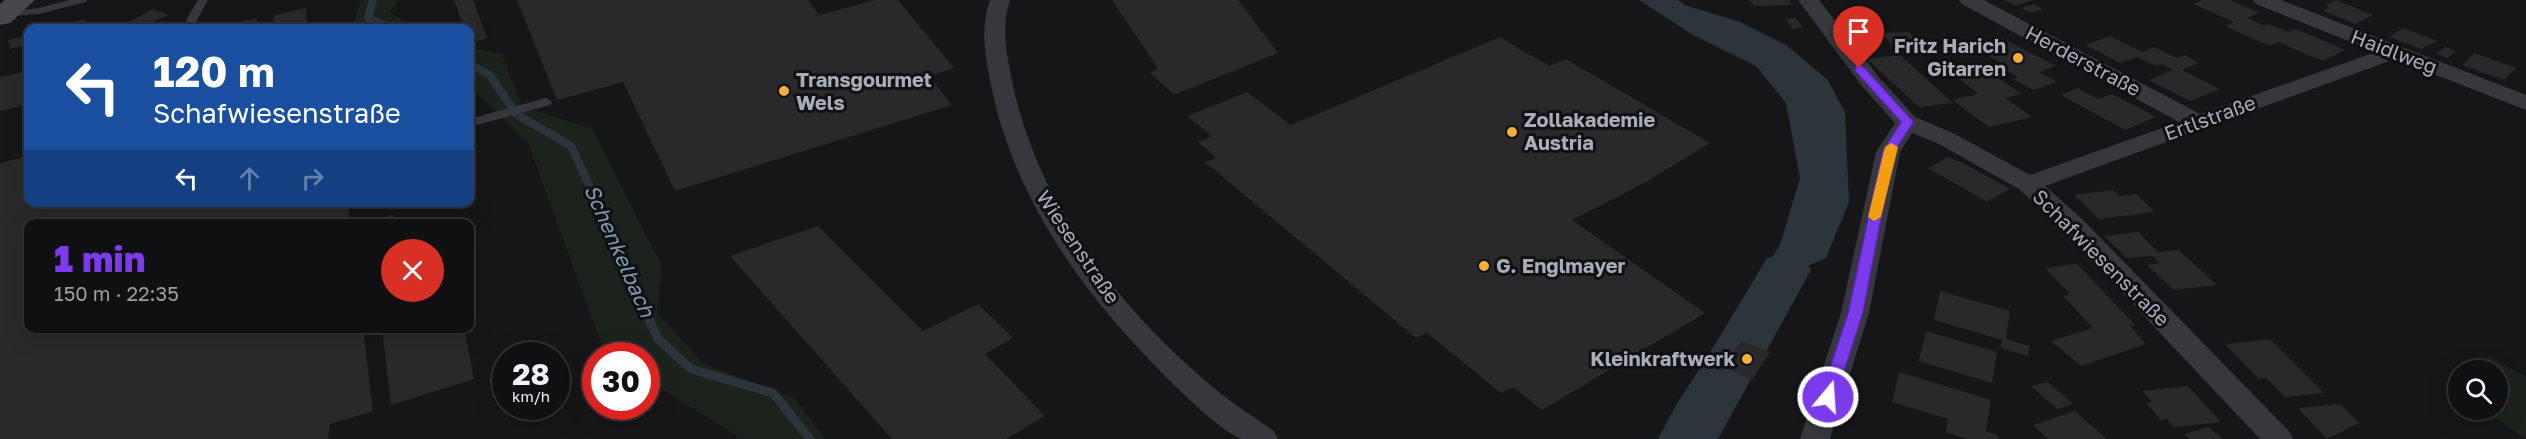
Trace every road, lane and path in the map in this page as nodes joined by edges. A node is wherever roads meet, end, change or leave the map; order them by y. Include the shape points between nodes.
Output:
1 (82, 0) edge
2 (203, 0) edge
3 (1000, 0) edge
4 (1808, 0) edge
5 (1969, 0) edge
6 (2263, 0) edge
7 (9, 11) edge
8 (192, 20) dead end
9 (2393, 53) junction
10 (546, 102) dead end
11 (2526, 103) edge
12 (477, 121) dead end
13 (1907, 122) junction
14 (2197, 122) junction
15 (2028, 184) junction
16 (1263, 439) edge
17 (1815, 439) edge
18 (2278, 439) edge

1 - 7 lane via 39,11
2 - 8 lane
3 - 16 street, Wiesenstraße via 993,30 1003,101 1043,202 1122,313 1195,388
4 - 13 street, Schafwiesenstraße
5 - 14 street, Herderstraße
6 - 9 street, Haidlweg
9 - 11 street, Haidlweg
9 - 14 street, Ertlstraße
10 - 12 lane
13 - 15 street, Schafwiesenstraße via 1945,138
13 - 17 street via 1888,152 1856,313
14 - 15 street, Ertlstraße
15 - 18 street, Schafwiesenstraße via 2074,226

